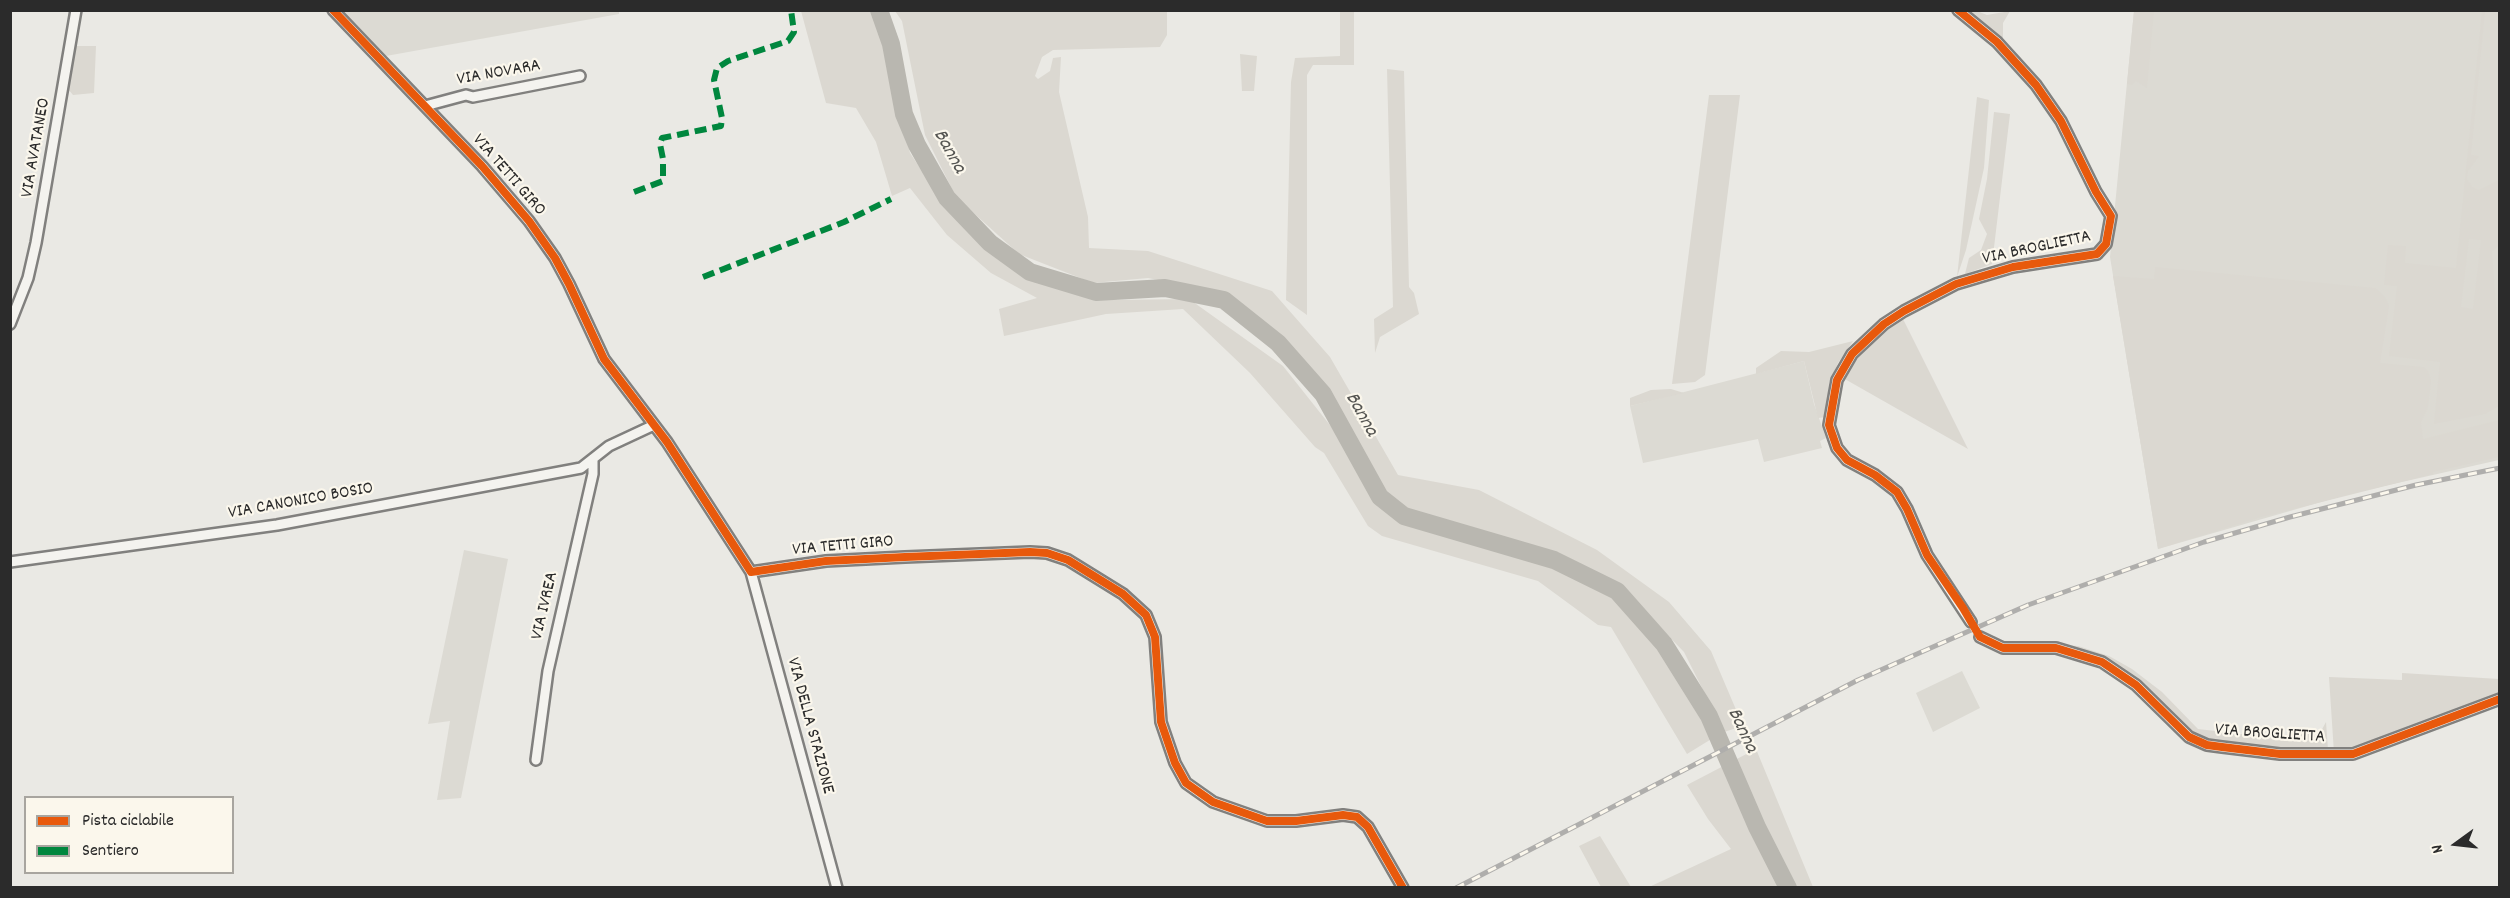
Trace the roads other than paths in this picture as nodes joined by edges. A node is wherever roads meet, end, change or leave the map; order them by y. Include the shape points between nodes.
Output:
1 (76, 10) edge
2 (333, 10) edge
3 (1958, 10) edge
4 (580, 76) dead end
5 (424, 106) junction
6 (10, 324) edge
7 (654, 425) junction
8 (593, 460) junction
9 (10, 562) edge
10 (751, 572) junction
11 (1971, 622) tunnel mouth
12 (1980, 637) tunnel mouth
13 (2499, 699) edge
14 (536, 760) dead end
15 (837, 888) edge
16 (1403, 888) edge

1 - 6 street, VIA AVATANEO via 36,243 28,278
2 - 5 street, VIA TETTI GIRO
3 - 11 street, VIA BROGLIETTA via 1997,42 2036,85 2061,122 2111,216 2106,244 2097,254 2013,267 1956,284 1884,324 1852,354 1837,380 1829,425 1837,448 1847,460 1897,492 1926,555
4 - 5 street, VIA NOVARA
5 - 7 street, VIA TETTI GIRO via 535,229 569,284 604,359
7 - 8 street, VIA CANONICO BOSIO via 609,446
7 - 10 street, VIA TETTI GIRO
8 - 9 street, VIA CANONICO BOSIO via 581,468 293,522
8 - 14 street, VIA IVREA via 548,671
10 - 15 street, VIA DELLA STAZIONE
10 - 16 street, VIA TETTI GIRO via 826,561 897,557 1030,552 1068,560 1123,594 1146,615 1155,637 1161,722 1186,783 1213,801 1267,821 1357,817 1368,827
12 - 13 street, VIA BROGLIETTA via 2003,648 2056,648 2102,662 2136,684 2189,737 2207,745 2280,754 2352,754

